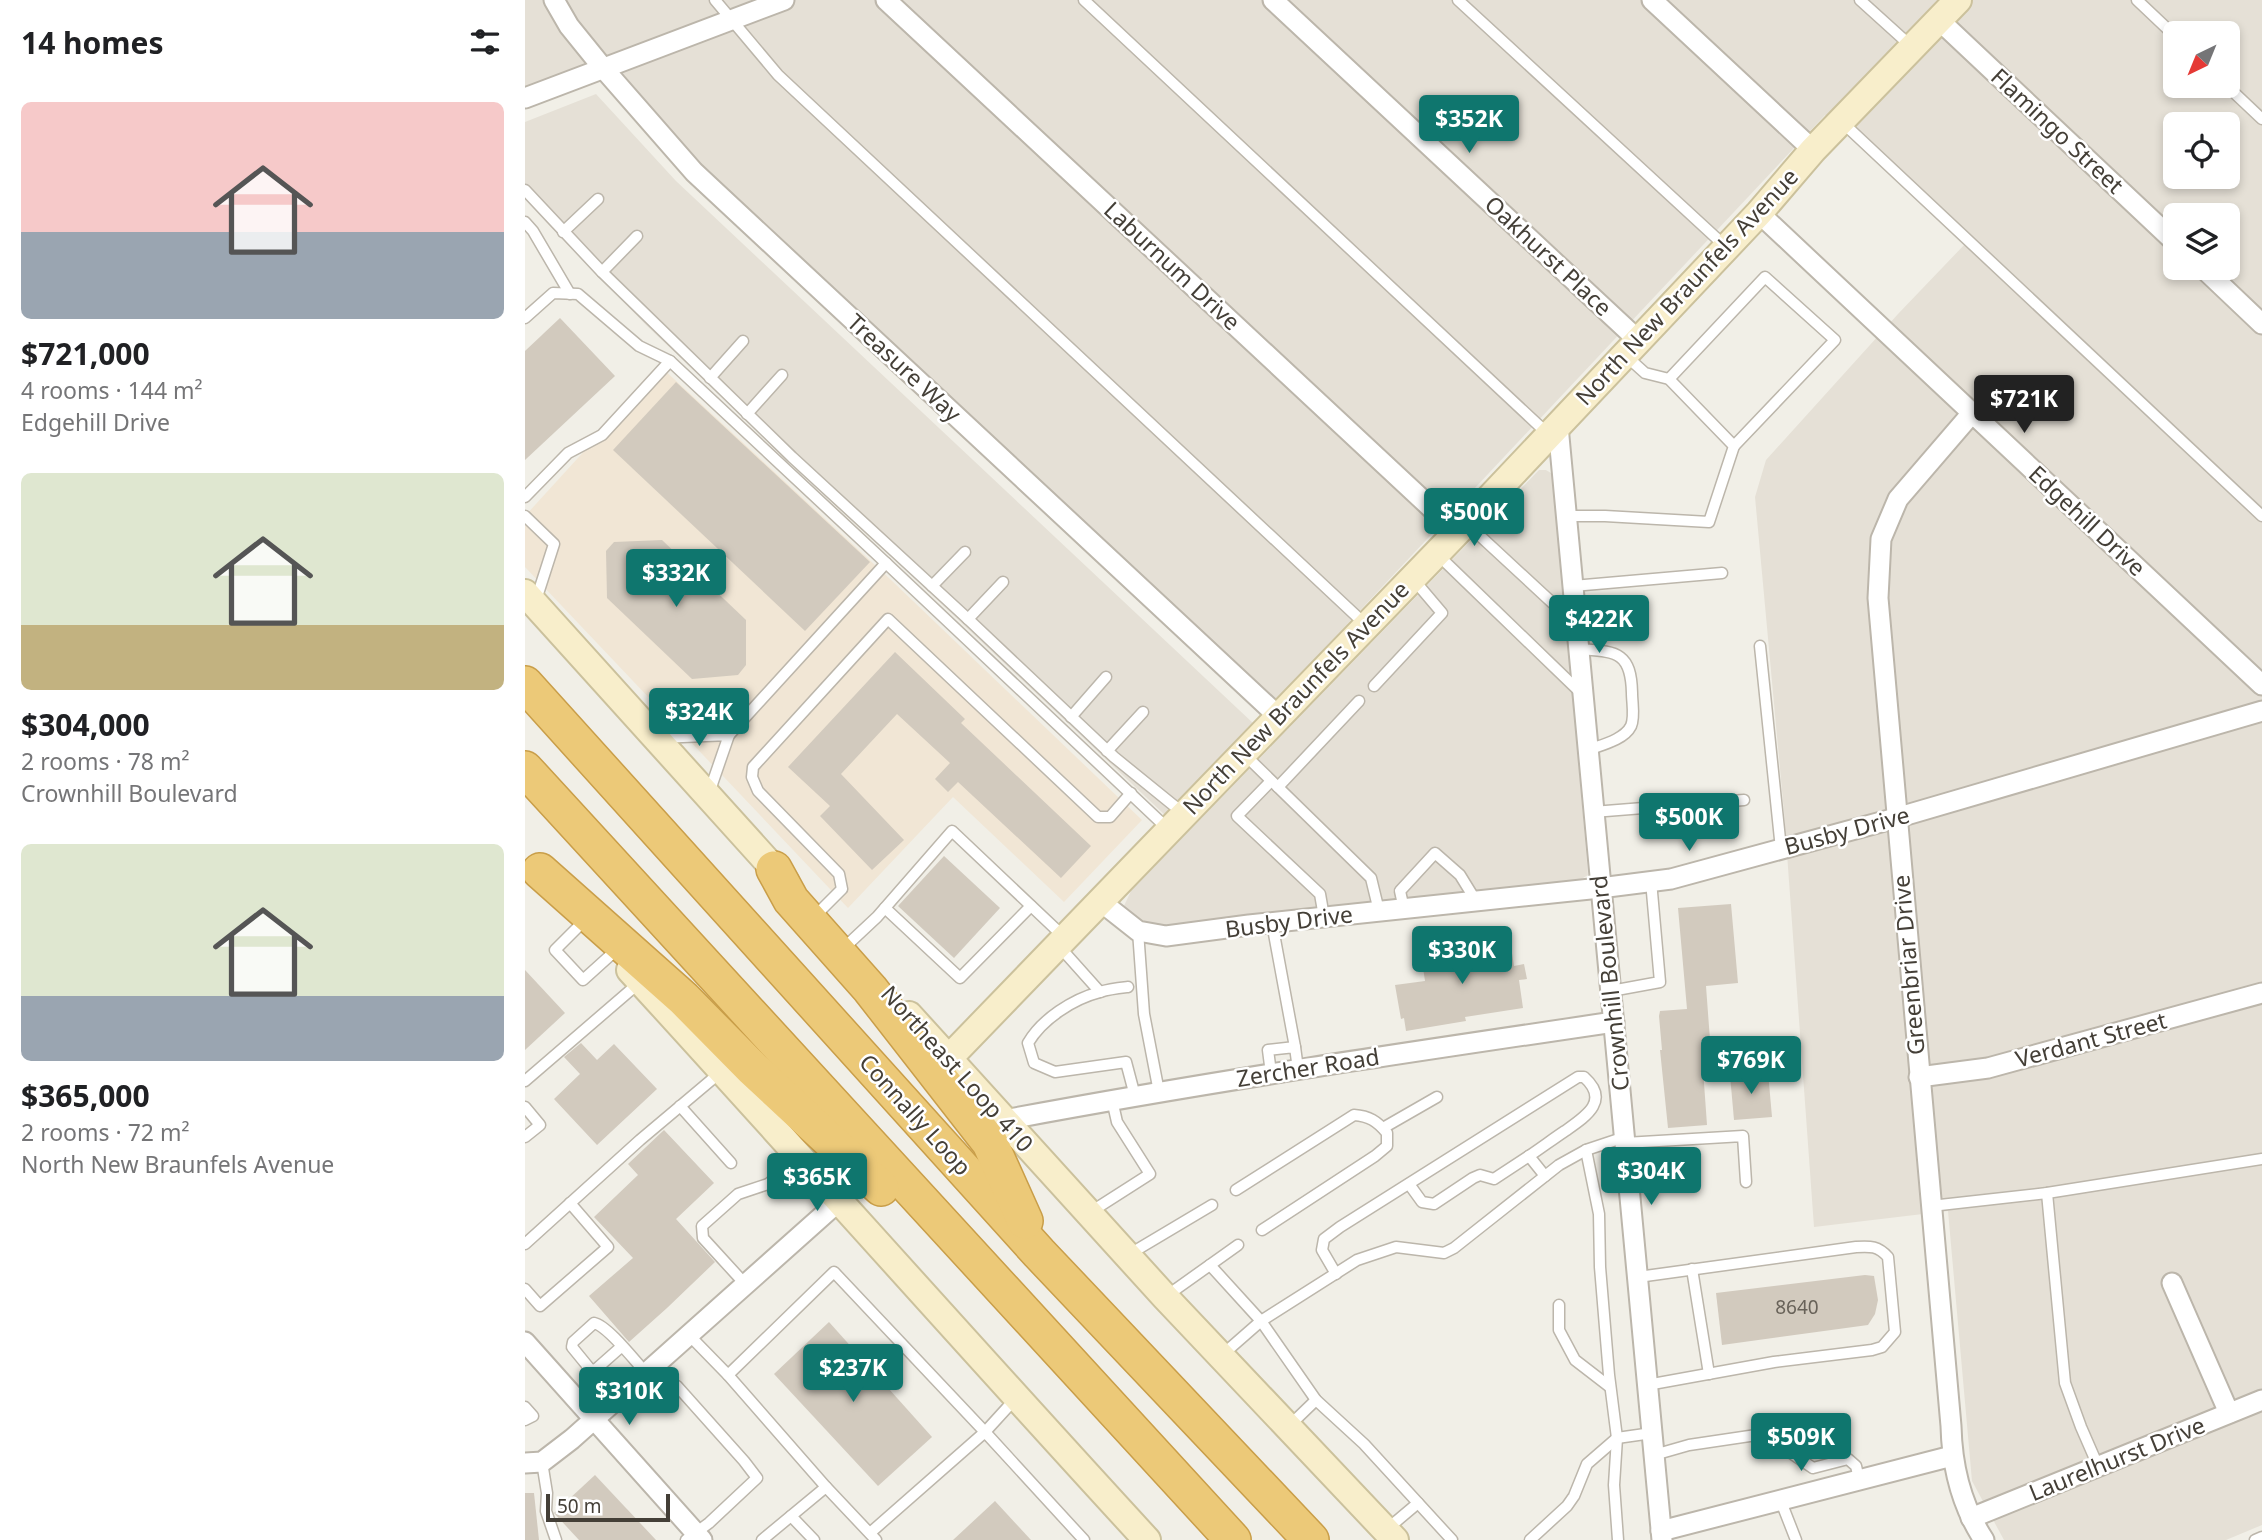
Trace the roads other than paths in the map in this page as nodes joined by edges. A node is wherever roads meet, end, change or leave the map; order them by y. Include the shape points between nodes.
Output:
1 (554, 0) edge
2 (715, 0) edge
3 (784, 0) edge
4 (886, 0) edge
5 (1084, 0) edge
6 (1273, 0) edge
7 (1458, 0) edge
8 (1652, 0) edge
9 (1860, 0) edge
10 (1958, 0) edge
11 (2137, 0) edge
12 (731, 19) junction
13 (1939, 20) junction
14 (2163, 25) edge
15 (1912, 47) junction
16 (603, 68) junction
17 (525, 98) edge
18 (2240, 98) edge
19 (2262, 119) edge
20 (1842, 122) junction
21 (1813, 150) junction
22 (525, 190) edge
23 (598, 199) dead end
24 (1759, 212) junction
25 (525, 222) edge
26 (2163, 231) edge
27 (563, 232) junction
28 (637, 236) dead end
29 (1726, 247) junction
30 (602, 272) junction
31 (2216, 280) edge
32 (570, 294) junction
33 (525, 318) edge
34 (2262, 324) edge
35 (743, 341) dead end
36 (1631, 347) junction
37 (670, 361) junction
38 (782, 375) dead end
39 (710, 378) junction
40 (1669, 379) junction
41 (1972, 413) junction
42 (747, 414) junction
43 (1554, 430) junction
44 (1734, 446) junction
45 (525, 497) edge
46 (525, 516) edge
47 (1566, 516) junction
48 (2262, 516) edge
49 (1461, 527) junction
50 (965, 552) dead end
51 (1436, 553) junction
52 (886, 563) junction
53 (1723, 573) dead end
54 (1412, 578) junction
55 (1003, 582) dead end
56 (932, 586) junction
57 (1573, 586) junction
58 (530, 598) edge
59 (968, 619) junction
60 (1366, 625) junction
61 (1576, 625) junction
62 (1760, 646) dead end
63 (1578, 649) junction
64 (1106, 677) dead end
65 (525, 684) edge
66 (2262, 685) edge
67 (1374, 686) dead end
68 (1582, 694) junction
69 (1359, 701) dead end
70 (2262, 711) edge
71 (1143, 712) dead end
72 (1278, 716) junction
73 (1072, 717) junction
74 (729, 735) junction
75 (658, 738) junction
76 (1588, 750) junction
77 (1107, 751) junction
78 (1243, 752) junction
79 (525, 769) edge
80 (1275, 784) junction
81 (1131, 793) junction
82 (708, 794) junction
83 (1744, 800) dead end
84 (1593, 812) junction
85 (1896, 818) junction
86 (1176, 822) junction
87 (1781, 849) junction
88 (532, 863) edge
89 (774, 869) junction
90 (1651, 881) junction
91 (1600, 888) junction
92 (1100, 901) junction
93 (1476, 901) junction
94 (1031, 905) junction
95 (885, 908) junction
96 (1404, 909) junction
97 (1379, 911) junction
98 (817, 914) junction
99 (1324, 917) junction
100 (588, 918) junction
101 (1272, 923) junction
102 (1138, 931) junction
103 (1061, 940) junction
104 (846, 946) junction
105 (614, 951) junction
106 (641, 981) junction
107 (1128, 987) dead end
108 (1611, 991) junction
109 (1100, 992) junction
110 (2262, 993) edge
111 (1614, 1023) junction
112 (1295, 1047) junction
113 (949, 1058) junction
114 (1298, 1069) junction
115 (722, 1071) junction
116 (1271, 1073) junction
117 (1919, 1077) junction
118 (525, 1081) edge
119 (1159, 1092) junction
120 (1135, 1096) junction
121 (1437, 1097) dead end
122 (1112, 1100) junction
123 (680, 1106) junction
124 (525, 1107) edge
125 (1004, 1120) junction
126 (1383, 1128) junction
127 (525, 1137) edge
128 (1625, 1140) junction
129 (1586, 1150) junction
130 (1529, 1156) junction
131 (799, 1159) junction
132 (2262, 1159) edge
133 (731, 1163) dead end
134 (1545, 1176) junction
135 (1746, 1182) dead end
136 (1409, 1184) junction
137 (1236, 1190) dead end
138 (2047, 1193) junction
139 (838, 1202) junction
140 (571, 1203) junction
141 (1212, 1205) dead end
142 (1931, 1206) junction
143 (1089, 1214) junction
144 (1262, 1230) dead end
145 (525, 1244) edge
146 (1238, 1245) dead end
147 (1039, 1253) junction
148 (1127, 1256) junction
149 (1210, 1265) junction
150 (1692, 1269) junction
151 (1336, 1274) junction
152 (1638, 1277) junction
153 (2172, 1283) dead end
154 (745, 1284) junction
155 (525, 1289) edge
156 (1165, 1297) junction
157 (1559, 1305) dead end
158 (1261, 1321) junction
159 (689, 1335) junction
160 (525, 1342) edge
161 (621, 1347) junction
162 (1221, 1356) junction
163 (1073, 1367) junction
164 (728, 1374) junction
165 (1709, 1374) junction
166 (644, 1375) junction
167 (1647, 1385) junction
168 (1610, 1387) junction
169 (1017, 1398) junction
170 (1316, 1400) junction
171 (2262, 1400) edge
172 (525, 1407) edge
173 (2229, 1413) junction
174 (594, 1419) junction
175 (525, 1420) edge
176 (1288, 1427) junction
177 (985, 1432) junction
178 (1652, 1433) junction
179 (1617, 1438) junction
180 (1654, 1455) junction
181 (1952, 1456) junction
182 (533, 1463) edge
183 (2098, 1466) junction
184 (1859, 1479) junction
185 (826, 1487) junction
186 (1780, 1499) junction
187 (1418, 1503) junction
188 (791, 1516) junction
189 (1971, 1518) junction
190 (1390, 1535) edge
191 (1661, 1535) edge
192 (694, 1537) edge
193 (873, 1537) edge
194 (2262, 1537) edge
195 (556, 1540) edge
196 (762, 1540) edge
197 (814, 1540) edge
198 (1084, 1540) edge
199 (1147, 1540) edge
200 (1233, 1540) edge
201 (1311, 1540) edge
202 (1453, 1540) edge
203 (1529, 1540) edge
204 (1618, 1540) edge
205 (1796, 1540) edge
206 (1984, 1540) edge
207 (2255, 1540) edge

1 - 16 street, Treasure Way
2 - 12 lane
3 - 12 street
4 - 49 street, Laburnum Drive
5 - 43 lane
6 - 36 street, Oakhurst Place
7 - 29 lane
8 - 21 street
9 - 15 lane
10 - 13 main road, North New Braunfels Avenue
11 - 14 lane
12 - 16 street
12 - 60 lane via 778,75
13 - 15 main road, North New Braunfels Avenue
13 - 26 street, Flamingo Street
15 - 20 main road, North New Braunfels Avenue
16 - 17 street
16 - 72 street, Treasure Way via 727,204
18 - 19 lane
20 - 21 main road, North New Braunfels Avenue
20 - 48 lane
21 - 24 main road, North New Braunfels Avenue
22 - 27 lane
23 - 27 lane
24 - 29 main road, North New Braunfels Avenue
24 - 41 street, Edgehill Drive
25 - 32 lane
27 - 30 lane
28 - 30 lane
29 - 36 main road, North New Braunfels Avenue
30 - 39 lane
31 - 34 street
32 - 33 lane via 553,293
32 - 37 lane via 578,295 639,346
35 - 39 lane
36 - 40 lane via 1646,373
36 - 43 main road, North New Braunfels Avenue
37 - 45 lane via 602,435 568,453
37 - 52 lane
38 - 42 lane
39 - 42 lane
40 - 44 lane
40 - 44 lane via 1765,277 1835,340
41 - 66 street, Edgehill Drive
41 - 85 street, Greenbriar Drive via 1898,499 1881,539 1878,598
42 - 56 lane
43 - 47 street, Crownhill Boulevard
43 - 49 main road, North New Braunfels Avenue
44 - 47 lane via 1709,522
46 - 58 lane via 554,544
47 - 57 street, Crownhill Boulevard
49 - 51 main road, North New Braunfels Avenue
49 - 61 lane
50 - 56 lane
51 - 54 main road, North New Braunfels Avenue
51 - 68 lane
52 - 74 lane
52 - 81 lane
53 - 57 lane
54 - 60 main road, North New Braunfels Avenue
54 - 67 lane via 1442,613
55 - 59 lane
56 - 59 lane
57 - 61 street, Crownhill Boulevard
58 - 75 main road, Northeast Loop 410
59 - 73 lane
60 - 72 main road, North New Braunfels Avenue
61 - 63 street, Crownhill Boulevard
62 - 87 lane
63 - 68 street, Crownhill Boulevard
63 - 76 lane via 1623,658 1632,680 1630,727
64 - 73 lane
65 - 147 highway, Connally Loop
68 - 76 street, Crownhill Boulevard
69 - 80 lane
70 - 85 street, Busby Drive
71 - 77 lane
72 - 78 main road, North New Braunfels Avenue
73 - 77 lane
74 - 75 lane
74 - 82 lane
75 - 82 main road, Northeast Loop 410
76 - 84 street, Crownhill Boulevard
77 - 86 lane
78 - 80 lane
78 - 86 main road, North New Braunfels Avenue
79 - 163 highway
80 - 97 lane via 1371,878
80 - 99 lane via 1237,816 1320,894
81 - 86 lane
81 - 98 lane via 1110,817 1098,817 888,619 753,766 758,791 839,874 842,889
82 - 89 main road, Northeast Loop 410
83 - 84 lane
84 - 91 street, Crownhill Boulevard
85 - 87 street, Busby Drive
85 - 117 street, Greenbriar Drive
86 - 92 main road, North New Braunfels Avenue
87 - 90 street, Busby Drive
88 - 100 highway
89 - 98 main road, Northeast Loop 410
89 - 147 highway via 791,900 870,989 990,1143
90 - 91 street, Busby Drive
90 - 108 lane via 1660,982
91 - 93 street, Busby Drive
91 - 108 street, Crownhill Boulevard
92 - 102 street
92 - 103 main road, North New Braunfels Avenue
93 - 96 street, Busby Drive
93 - 96 lane via 1460,875 1435,853 1400,891
94 - 95 lane via 960,978
94 - 95 lane via 951,831
94 - 103 lane
95 - 104 lane
96 - 97 street, Busby Drive
97 - 99 street, Busby Drive
98 - 104 main road, Northeast Loop 410
99 - 101 street, Busby Drive
100 - 105 main road
100 - 105 lane via 555,950 583,980
100 - 163 highway via 684,999
101 - 102 street, Busby Drive via 1166,936
101 - 112 lane
102 - 119 lane via 1144,1014
103 - 109 lane
103 - 113 main road, North New Braunfels Avenue
104 - 113 main road, Northeast Loop 410
105 - 106 main road
106 - 115 main road
106 - 118 lane
107 - 109 lane
108 - 111 street, Crownhill Boulevard
109 - 120 lane via 1071,1003 1034,1032 1028,1043 1034,1063 1055,1072 1126,1062
110 - 117 street, Verdant Street via 2000,1065
111 - 114 street, Zercher Road
111 - 128 street, Crownhill Boulevard
112 - 114 lane
112 - 116 lane via 1268,1051
113 - 125 main road, Northeast Loop 410
114 - 116 street, Zercher Road
115 - 123 lane
115 - 131 main road
116 - 119 street, Zercher Road
117 - 142 street, Greenbriar Drive
119 - 120 street, Zercher Road
120 - 122 street, Zercher Road
121 - 126 lane
122 - 125 street, Zercher Road
122 - 143 lane via 1117,1122 1150,1174
123 - 133 lane
123 - 140 lane
124 - 127 lane via 540,1125
125 - 143 main road, Northeast Loop 410
126 - 137 lane via 1368,1116 1354,1115
126 - 144 lane via 1387,1146
128 - 129 lane
128 - 135 lane via 1743,1136
128 - 152 street, Crownhill Boulevard
129 - 134 lane
129 - 168 lane via 1599,1214
130 - 134 lane
130 - 136 lane via 1494,1179 1473,1178 1434,1204 1422,1202
130 - 136 lane via 1588,1115 1595,1092 1584,1077
131 - 139 main road
131 - 154 lane via 768,1184 738,1194 702,1226 703,1238
132 - 138 lane
134 - 151 lane via 1444,1253 1396,1248 1357,1260
136 - 151 lane via 1324,1239 1322,1250
138 - 142 lane
138 - 183 lane via 2065,1383
139 - 154 street
139 - 169 main road
140 - 145 lane
140 - 155 lane via 608,1247 540,1306
141 - 148 lane
142 - 181 street, Greenbriar Drive
143 - 148 main road, Northeast Loop 410
146 - 149 lane
147 - 201 highway, Connally Loop
148 - 156 main road, Northeast Loop 410
149 - 156 lane
149 - 158 lane
150 - 152 lane
150 - 165 lane
150 - 165 lane via 1871,1246 1888,1257 1895,1332 1882,1347
151 - 158 lane
152 - 167 street, Crownhill Boulevard
153 - 173 street
154 - 159 street
156 - 162 main road, Northeast Loop 410
157 - 168 lane via 1559,1330 1576,1360
158 - 162 lane
158 - 170 lane
159 - 164 lane
159 - 166 street
160 - 174 street
161 - 161 lane via 594,1323 572,1347 595,1370
161 - 166 lane
162 - 176 main road, Northeast Loop 410
163 - 200 highway
164 - 177 lane via 834,1272
164 - 185 lane
165 - 167 lane
166 - 174 street
166 - 192 lane via 665,1398 677,1386 757,1478
167 - 178 street, Crownhill Boulevard
168 - 179 lane
169 - 177 lane
169 - 199 main road
170 - 176 lane
170 - 187 lane
171 - 173 street, Laurelhurst Drive
172 - 175 lane via 533,1416
173 - 183 street, Laurelhurst Drive
174 - 182 street
174 - 192 street
176 - 190 main road, Northeast Loop 410
177 - 193 lane
177 - 198 lane
178 - 179 lane
178 - 180 street, Crownhill Boulevard
179 - 203 lane via 1587,1464 1567,1506
179 - 204 lane
180 - 184 lane via 1763,1434 1813,1468 1848,1460 1856,1466
180 - 191 street, Crownhill Boulevard
181 - 184 street
181 - 189 street, Greenbriar Drive
182 - 195 lane via 547,1493 546,1511
183 - 189 street, Laurelhurst Drive
184 - 186 street
185 - 188 lane
185 - 193 lane
186 - 191 street
186 - 205 lane
187 - 190 lane
187 - 202 lane
188 - 196 lane
188 - 197 lane
189 - 206 street, Greenbriar Drive
194 - 207 lane

